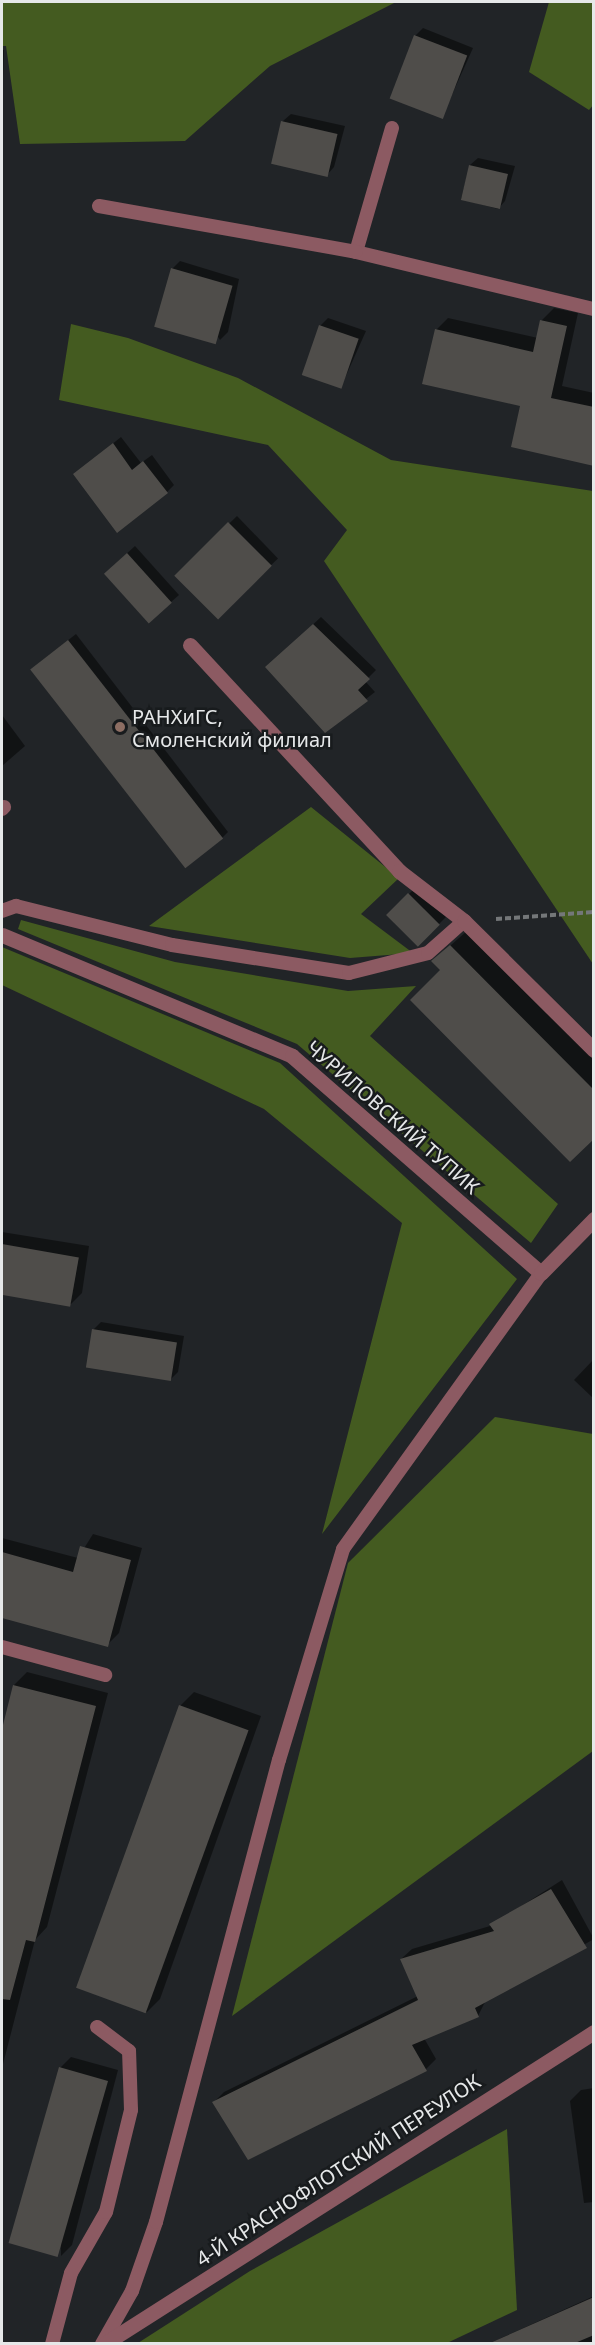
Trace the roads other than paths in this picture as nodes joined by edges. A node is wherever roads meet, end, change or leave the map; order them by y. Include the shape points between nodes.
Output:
1 (392, 128) dead end
2 (99, 206) dead end
3 (356, 252) junction
4 (594, 309) edge
5 (190, 645) dead end
6 (2, 911) edge
7 (464, 921) junction
8 (2, 935) edge
9 (594, 1050) edge
10 (594, 1218) edge
11 (541, 1273) junction
12 (2, 1647) edge
13 (105, 1675) dead end
14 (97, 2026) dead end
15 (594, 2032) edge
16 (52, 2343) edge
17 (103, 2343) edge

1 - 3 lane
2 - 3 lane
3 - 4 lane
5 - 7 street via 399,871
6 - 7 lane via 16,906 172,945 349,973 428,953
7 - 9 street
8 - 11 street, ЧУРИЛОВСКИЙ ТУПИК via 292,1056
10 - 11 street
11 - 17 lane via 343,1549 279,1760 156,2222 132,2291
12 - 13 lane
14 - 16 lane via 129,2051 131,2110 106,2212 71,2273
15 - 17 street, 4-Й КРАСНОФЛОТСКИЙ ПЕРЕУЛОК

